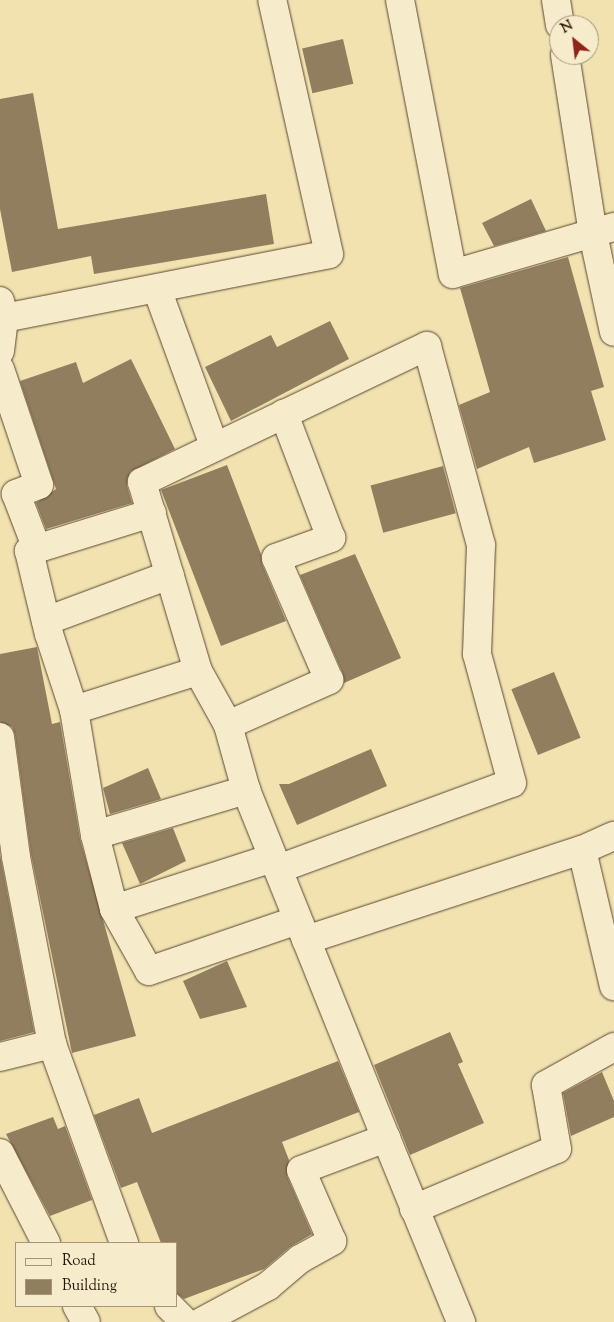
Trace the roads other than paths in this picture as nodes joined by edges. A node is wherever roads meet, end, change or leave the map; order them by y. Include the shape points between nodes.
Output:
1 (272, 0) edge
2 (400, 0) edge
3 (556, 0) edge
4 (558, 15) edge
5 (567, 65) edge
6 (603, 231) edge
7 (158, 288) junction
8 (2, 310) edge
9 (614, 332) edge
10 (0, 351) edge
11 (0, 369) edge
12 (284, 414) junction
13 (214, 446) junction
14 (152, 513) junction
15 (37, 549) junction
16 (170, 575) junction
17 (46, 621) junction
18 (198, 671) junction
19 (74, 710) junction
20 (228, 725) junction
21 (1, 746) edge
22 (246, 790) junction
23 (95, 835) junction
24 (614, 836) edge
25 (582, 850) junction
26 (275, 864) junction
27 (114, 909) junction
28 (302, 930) junction
29 (614, 986) edge
30 (52, 1044) junction
31 (614, 1047) edge
32 (0, 1057) edge
33 (386, 1138) junction
34 (0, 1153) edge
35 (414, 1208) junction
36 (45, 1242) edge
37 (124, 1242) edge
38 (78, 1307) edge
39 (171, 1307) edge
40 (86, 1322) edge
41 (185, 1322) edge
42 (201, 1322) edge
43 (461, 1322) edge

1 - 7 street via 329,254
2 - 6 street via 453,274
3 - 4 street
5 - 6 street
6 - 9 street
7 - 8 street
7 - 13 street
8 - 10 street
11 - 15 street via 39,485 16,494
12 - 13 street
12 - 20 street via 331,538 276,558 329,680
12 - 26 street via 427,346 481,545 477,654 512,783
13 - 14 street via 142,482
14 - 15 street
14 - 16 street
15 - 17 street via 29,551
16 - 17 street
16 - 18 street
17 - 19 street
18 - 19 street
18 - 20 street
19 - 23 street
20 - 22 street
21 - 30 street via 16,857
22 - 23 street
22 - 26 street
23 - 27 street
24 - 25 street
25 - 28 street
25 - 29 street
26 - 27 street
26 - 28 street
27 - 28 street via 149,971
28 - 33 street
30 - 32 street
30 - 37 street
31 - 35 street via 546,1085 557,1149
33 - 35 street
33 - 42 street via 301,1170 332,1241 300,1259 268,1286
34 - 36 street
35 - 43 street
38 - 40 street
39 - 41 street

